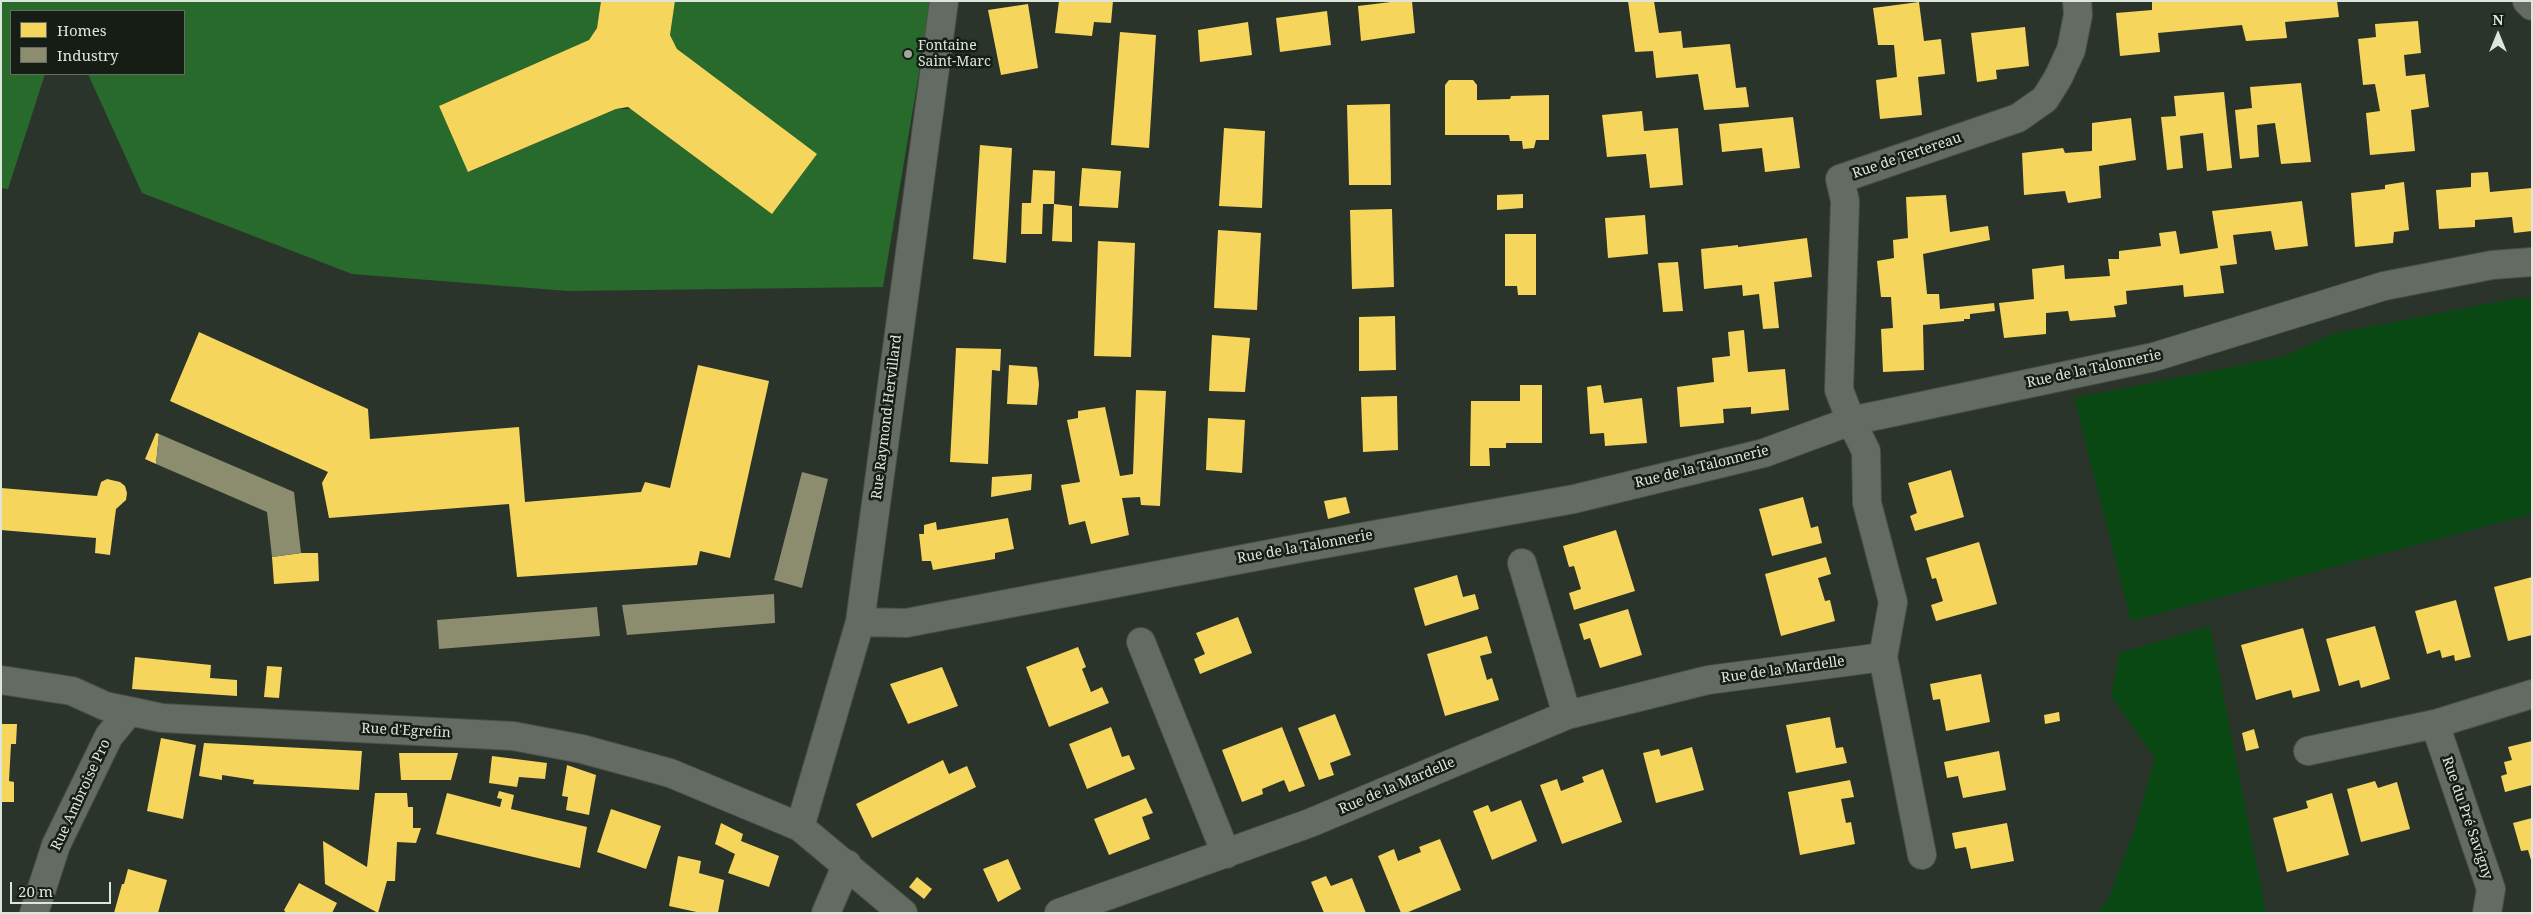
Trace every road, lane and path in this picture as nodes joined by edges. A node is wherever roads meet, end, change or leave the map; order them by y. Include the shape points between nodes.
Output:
1 (944, 1) edge
2 (2076, 1) edge
3 (2527, 1) edge
4 (2532, 6) edge
5 (2532, 262) edge
6 (1850, 421) junction
7 (1522, 563) dead end
8 (860, 622) junction
9 (1141, 642) dead end
10 (1883, 657) junction
11 (1, 680) edge
12 (2532, 694) edge
13 (129, 712) junction
14 (1567, 715) junction
15 (2435, 724) junction
16 (2308, 751) dead end
17 (800, 827) junction
18 (1226, 854) junction
19 (1922, 855) dead end
20 (847, 864) junction
21 (34, 913) edge
22 (826, 913) edge
23 (902, 913) edge
24 (1058, 913) edge
25 (2487, 913) edge

1 - 8 street, Rue Raymond Hervillard
2 - 6 street, Rue de Tertereau via 2078,15 2071,50 2045,99 2018,118 1840,178 1845,200 1838,390
3 - 4 street
5 - 6 street, Rue de la Talonnerie via 2384,286 2154,358
6 - 8 street, Rue de la Talonnerie via 1764,453 1574,499 906,623
6 - 10 street via 1866,451 1867,503 1892,602
7 - 14 street
8 - 17 street, Rue Raymond Hervillard
9 - 18 street
10 - 14 street, Rue de la Mardelle via 1708,680
10 - 19 street
11 - 13 street, Rue d'Egrefin via 72,691
12 - 15 street
13 - 17 street, Rue d'Egrefin via 162,718 513,736 582,749 670,774
13 - 21 street, Rue Ambroise Pro via 109,736 56,845
14 - 18 street, Rue de la Mardelle
15 - 16 street
15 - 25 street, Rue du Pré Savigny via 2491,889
17 - 20 street, Rue d'Egrefin
18 - 24 street, Rue de la Mardelle
20 - 22 street
20 - 23 street, Rue d'Egrefin

